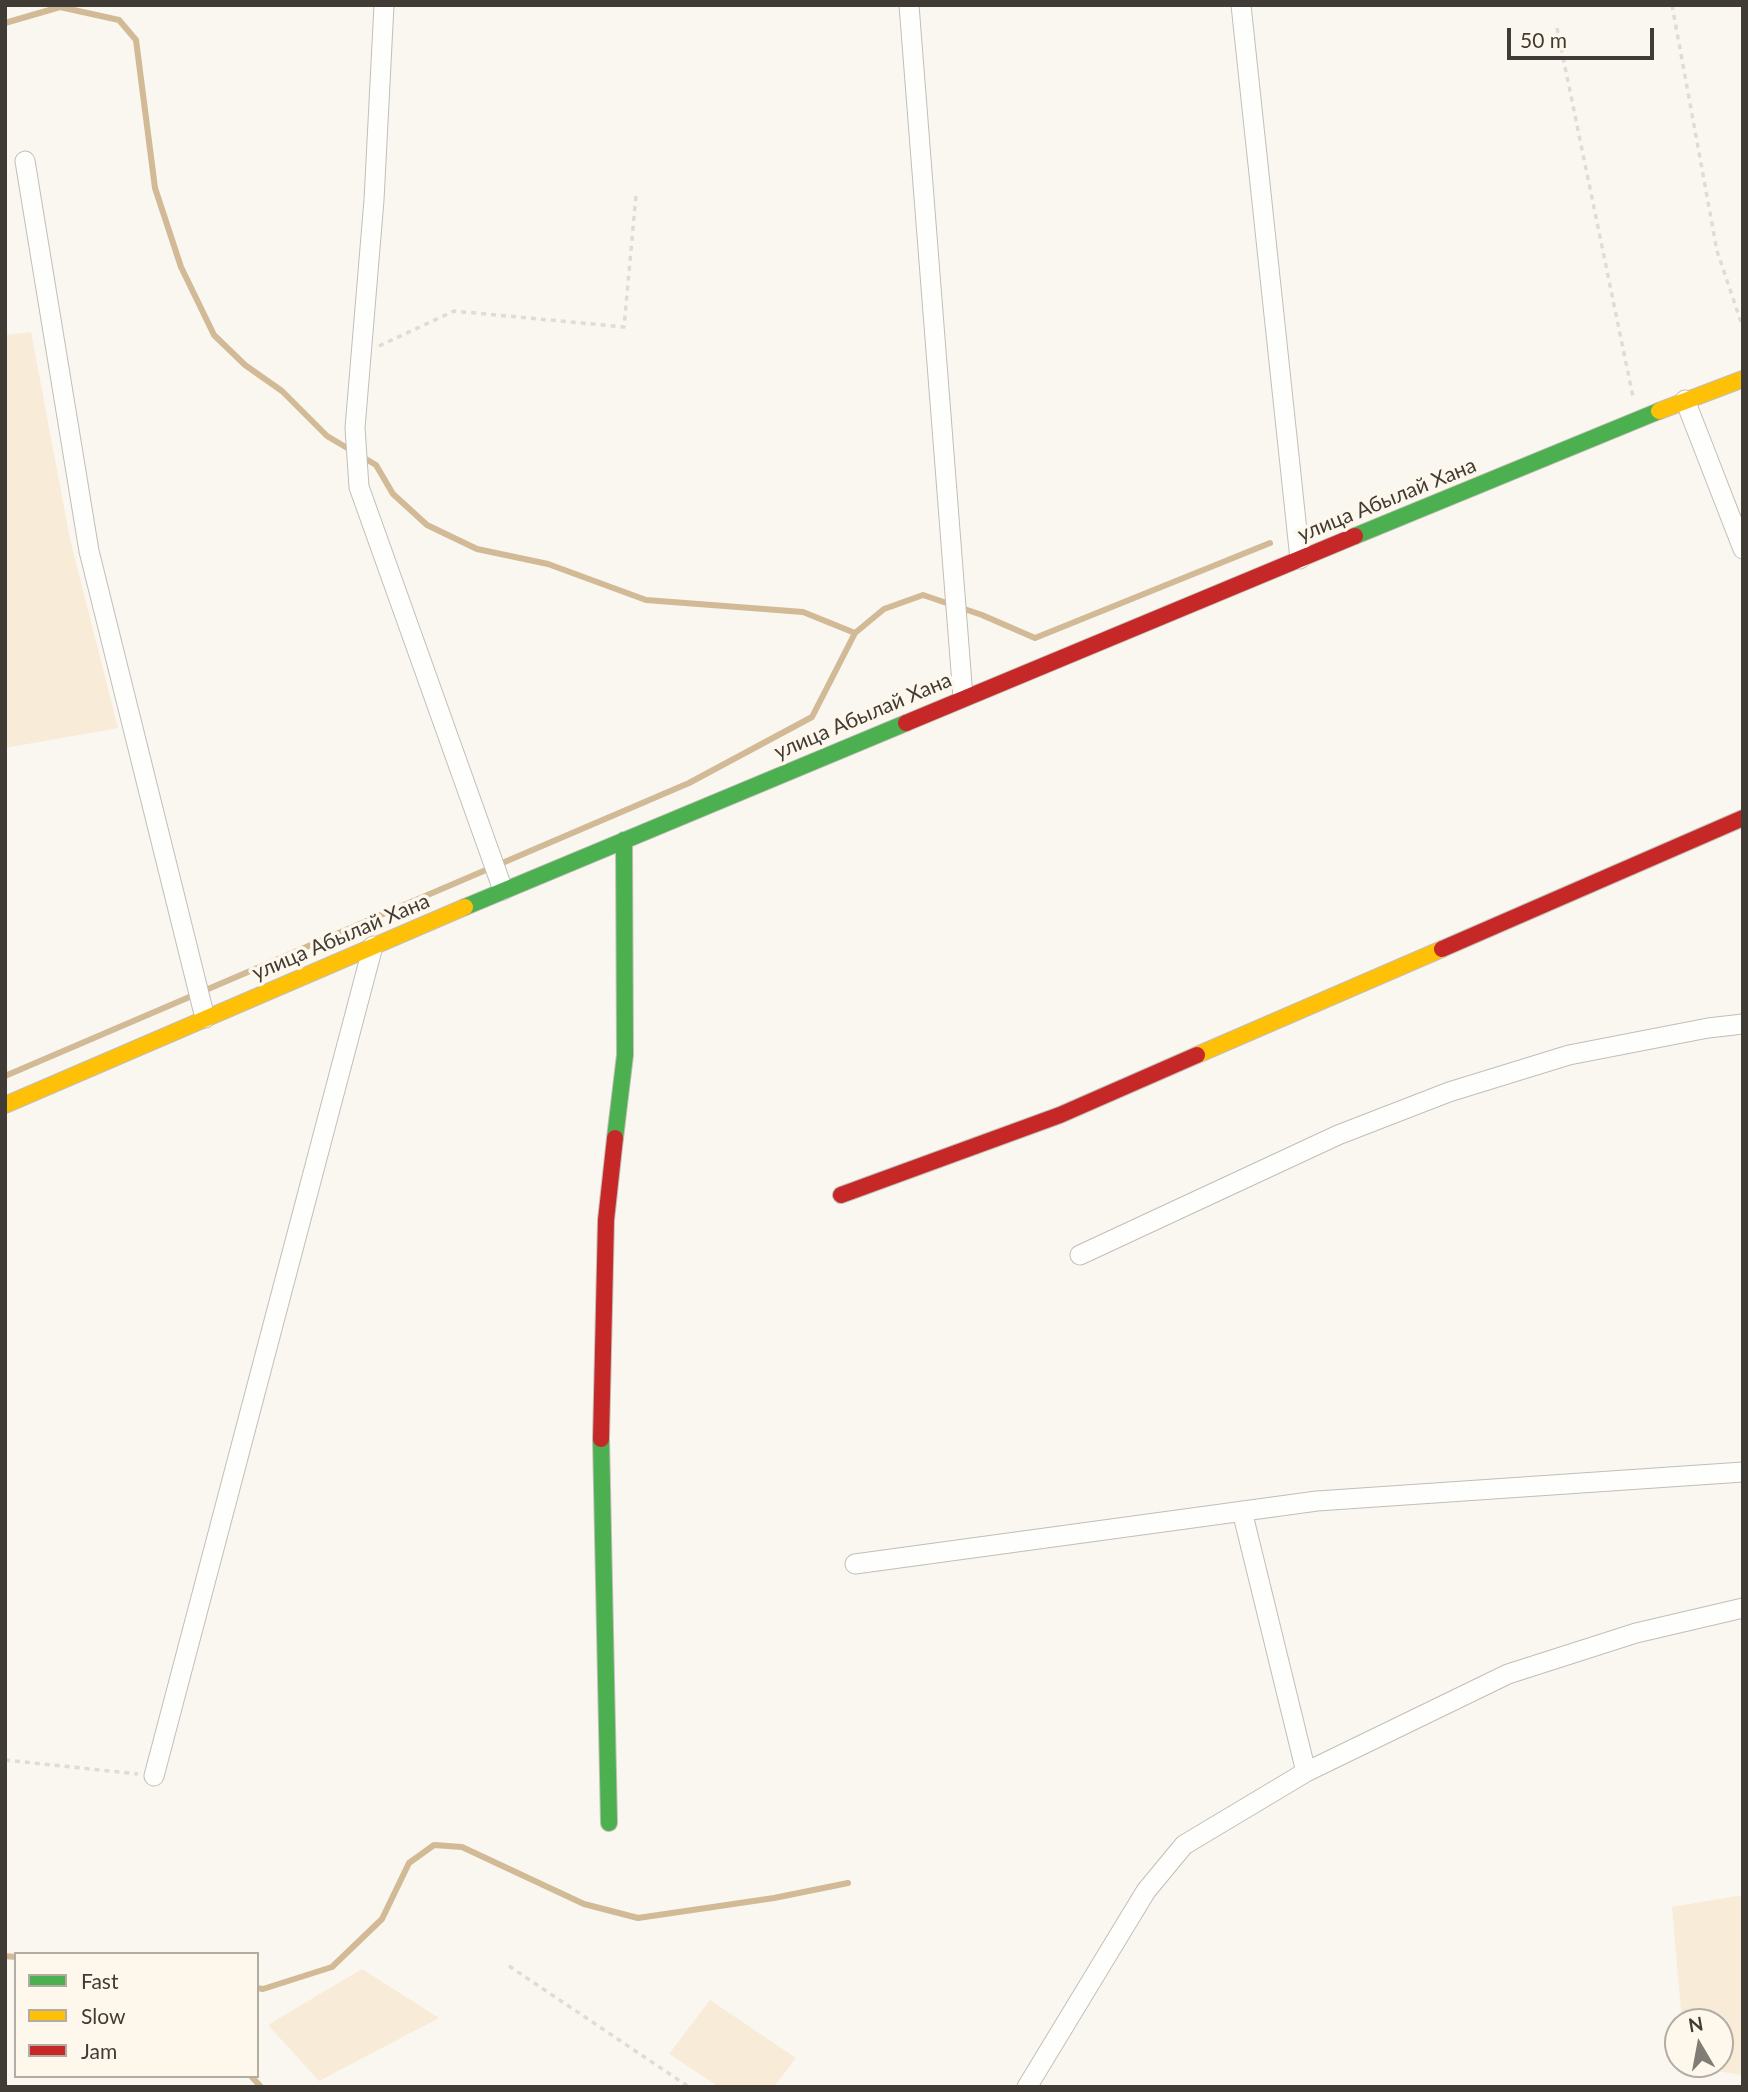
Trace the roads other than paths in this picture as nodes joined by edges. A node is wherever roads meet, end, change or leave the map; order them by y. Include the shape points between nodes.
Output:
1 (384, 5) edge
2 (909, 5) edge
3 (1241, 5) edge
4 (25, 161) dead end
5 (1743, 379) edge
6 (1685, 400) junction
7 (1743, 549) edge
8 (1300, 559) junction
9 (962, 697) junction
10 (1743, 818) edge
11 (624, 840) junction
12 (503, 890) junction
13 (373, 946) junction
14 (205, 1018) junction
15 (1743, 1024) edge
16 (5, 1105) edge
17 (841, 1195) dead end
18 (1080, 1255) dead end
19 (1743, 1472) edge
20 (1242, 1511) junction
21 (855, 1564) dead end
22 (1743, 1608) edge
23 (1306, 1772) junction
24 (154, 1776) road end
25 (609, 1823) dead end
26 (1027, 2087) edge

1 - 12 street via 355,428 359,487
2 - 9 street
3 - 8 street
4 - 14 street via 89,551
5 - 6 street, улица Абылай Хана
6 - 7 street
6 - 8 street, улица Абылай Хана
8 - 9 street, улица Абылай Хана
9 - 11 street, улица Абылай Хана
10 - 17 street via 1060,1115
11 - 12 street, улица Абылай Хана
11 - 25 street via 625,1055 606,1220 600,1402
12 - 13 street, улица Абылай Хана
13 - 14 street, улица Абылай Хана
13 - 24 street
14 - 16 street, улица Абылай Хана
15 - 18 street via 1569,1055 1449,1093 1338,1135
19 - 20 street via 1317,1501
20 - 21 street
20 - 23 street
22 - 23 street via 1636,1633 1508,1674
23 - 26 street via 1184,1845 1146,1891

